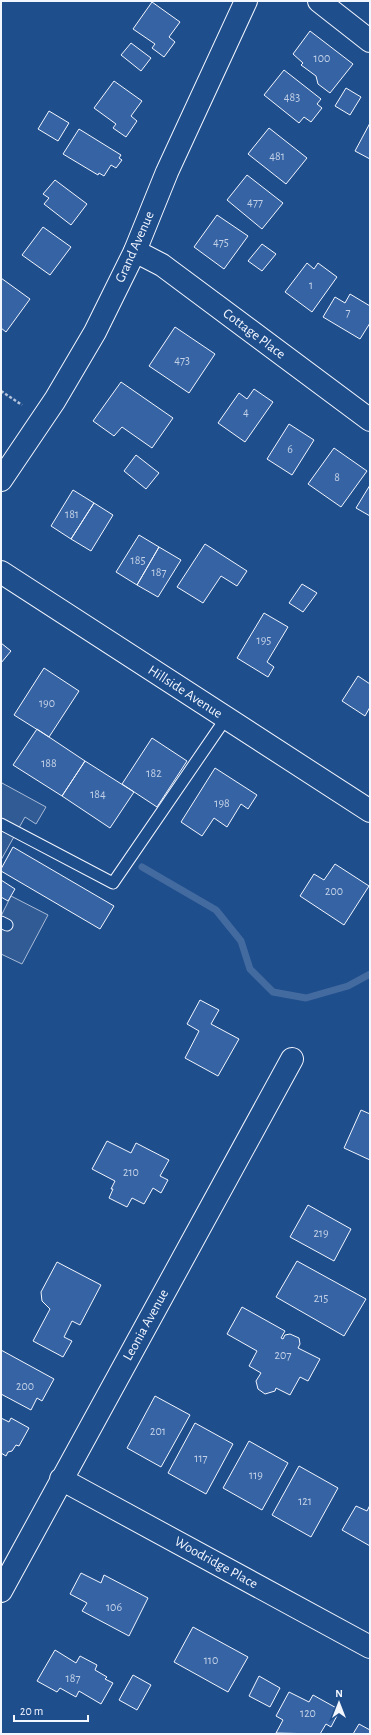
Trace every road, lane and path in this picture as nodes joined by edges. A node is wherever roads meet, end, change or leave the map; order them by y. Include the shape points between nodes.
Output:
1 (246, 1) edge
2 (319, 1) edge
3 (370, 41) edge
4 (135, 251) junction
5 (370, 420) edge
6 (1, 480) edge
7 (1, 572) edge
8 (226, 718) junction
9 (370, 811) edge
10 (1, 824) edge
11 (292, 1059) dead end
12 (61, 1478) junction
13 (1, 1591) edge
14 (370, 1647) edge

1 - 4 street, Grand Avenue via 170,165
2 - 3 street
4 - 5 street, Cottage Place via 162,265
4 - 6 street, Grand Avenue via 94,332 55,400
7 - 8 street, Hillside Avenue
8 - 9 street, Hillside Avenue
8 - 10 lane via 112,883
11 - 12 street, Leonia Avenue
12 - 13 street, Leonia Avenue
12 - 14 street, Woodridge Place

